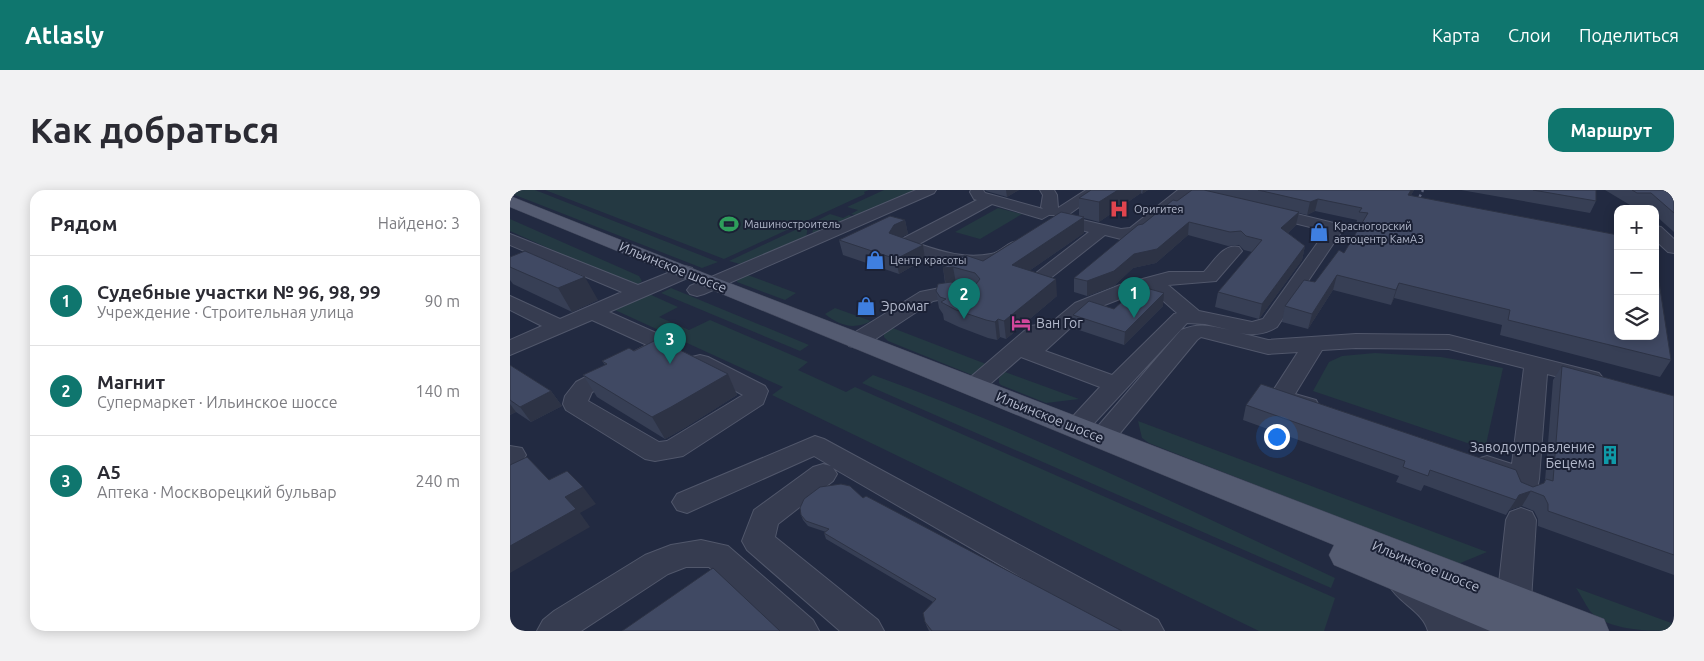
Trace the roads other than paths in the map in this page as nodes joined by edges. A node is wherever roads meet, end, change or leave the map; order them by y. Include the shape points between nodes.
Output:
1 (929, 190) edge
2 (976, 190) edge
3 (1046, 190) edge
4 (1096, 190) edge
5 (1191, 193) edge
6 (991, 200) junction
7 (510, 201) edge
8 (1250, 208) edge
9 (510, 212) edge
10 (1053, 218) junction
11 (1103, 229) junction
12 (1659, 235) edge
13 (1028, 238) edge
14 (510, 239) edge
15 (1674, 248) edge
16 (1233, 251) dead end
17 (1036, 280) edge
18 (691, 281) junction
19 (1155, 283) junction
20 (640, 293) junction
21 (970, 296) edge
22 (514, 308) edge
23 (591, 312) junction
24 (1059, 313) dead end
25 (1192, 315) junction
26 (558, 326) junction
27 (857, 341) junction
28 (664, 345) junction
29 (1313, 346) junction
30 (510, 348) edge
31 (1536, 364) junction
32 (1610, 382) edge
33 (1116, 385) junction
34 (974, 386) junction
35 (1328, 413) edge
36 (1089, 432) junction
37 (1468, 460) edge
38 (823, 474) dead end
39 (687, 502) dead end
40 (1520, 520) dead end
41 (1372, 565) junction
42 (1526, 620) edge
43 (555, 631) edge
44 (801, 631) edge
45 (866, 631) edge
46 (1146, 631) edge
47 (1446, 631) edge
48 (1467, 631) edge
49 (1590, 631) edge

1 - 18 street
2 - 6 street via 979,196
3 - 10 street via 1050,195 1049,208
4 - 10 street
5 - 11 street via 1135,232 1121,234
6 - 10 street
6 - 13 street via 904,246 952,261 989,259 997,258
7 - 18 main road, Ильинское шоссе
8 - 25 street via 1336,228 1266,327 1251,330
9 - 18 main road, Ильинское шоссе
10 - 11 street
11 - 17 street
12 - 15 street
14 - 20 street
16 - 19 street via 1209,277 1169,278
18 - 20 street
18 - 27 main road, Ильинское шоссе
18 - 41 main road, Ильинское шоссе
19 - 25 street
19 - 33 street via 1127,289 1082,308 1030,353
20 - 23 street
21 - 27 street via 955,291 927,296
22 - 26 street
23 - 26 street
23 - 28 street
24 - 34 street
25 - 33 street via 1177,320
26 - 30 street
27 - 34 main road, Ильинское шоссе
28 - 28 street via 756,390 754,399 674,449 655,452 575,404 584,387
29 - 31 street via 1356,342 1450,342
29 - 35 street via 1281,397
29 - 36 street via 1268,348 1207,331 1192,333
31 - 32 street
31 - 37 street via 1524,484
33 - 36 street
34 - 36 main road, Ильинское шоссе
36 - 42 main road, Ильинское шоссе
38 - 45 street via 765,518 758,541
39 - 46 street via 815,445
40 - 42 street
41 - 42 main road, Ильинское шоссе
41 - 47 street via 1428,601
42 - 48 street via 1480,625
42 - 49 main road, Ильинское шоссе
43 - 44 street via 657,564 689,553 705,552 716,555

